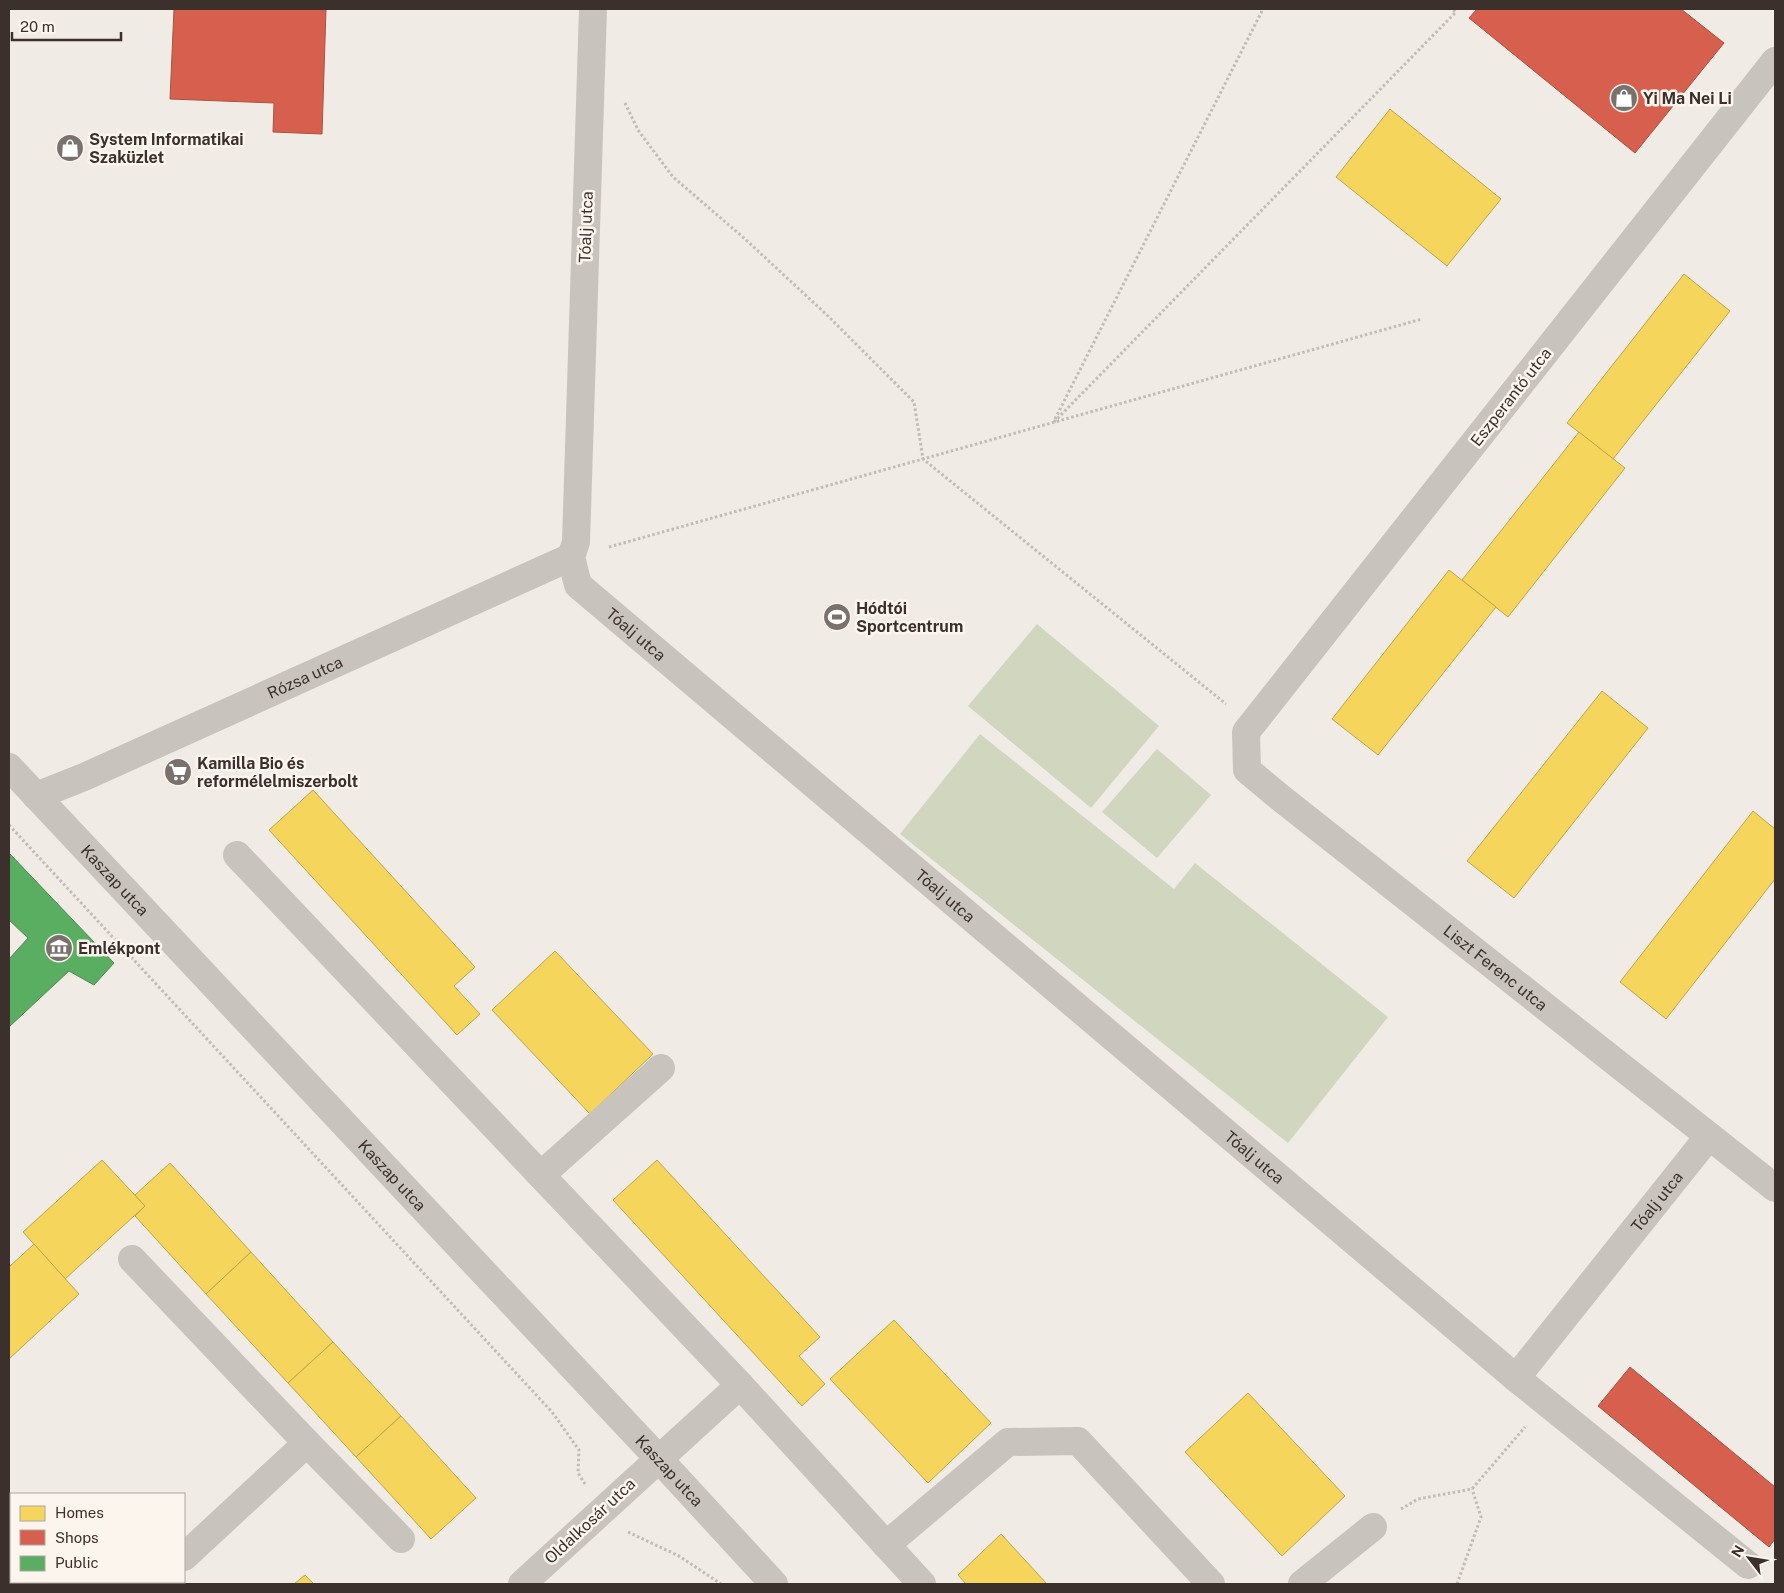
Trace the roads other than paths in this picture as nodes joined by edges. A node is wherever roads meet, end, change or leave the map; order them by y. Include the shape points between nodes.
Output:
1 (593, 9) edge
2 (1775, 61) edge
3 (571, 557) junction
4 (1249, 729) joint
5 (9, 767) edge
6 (36, 796) junction
7 (237, 855) dead end
8 (660, 1068) dead end
9 (1709, 1136) junction
10 (541, 1175) junction
11 (1775, 1188) edge
12 (132, 1259) dead end
13 (1516, 1378) junction
14 (740, 1385) junction
15 (307, 1443) junction
16 (658, 1458) junction
17 (1373, 1526) road end
18 (401, 1539) dead end
19 (886, 1545) junction
20 (185, 1556) edge
21 (1748, 1564) dead end
22 (522, 1584) edge
23 (774, 1584) edge
24 (922, 1584) edge
25 (1211, 1584) edge
26 (1302, 1584) edge

1 - 3 street, Tóalj utca via 576,542
2 - 4 street, Eszperantó utca
3 - 6 street, Rózsa utca
3 - 13 street, Tóalj utca via 578,585
4 - 9 street, Liszt Ferenc utca via 1247,770
5 - 6 street, Kaszap utca
6 - 16 street, Kaszap utca
7 - 10 street
8 - 10 street
9 - 11 street, Liszt Ferenc utca
9 - 13 street, Tóalj utca
10 - 14 street
12 - 15 street
13 - 21 street
14 - 16 street, Oldalkosár utca
14 - 19 street
15 - 18 street
15 - 20 street
16 - 22 street, Oldalkosár utca
16 - 23 street, Kaszap utca
17 - 26 street
19 - 24 street
19 - 25 street via 1008,1442 1078,1441

